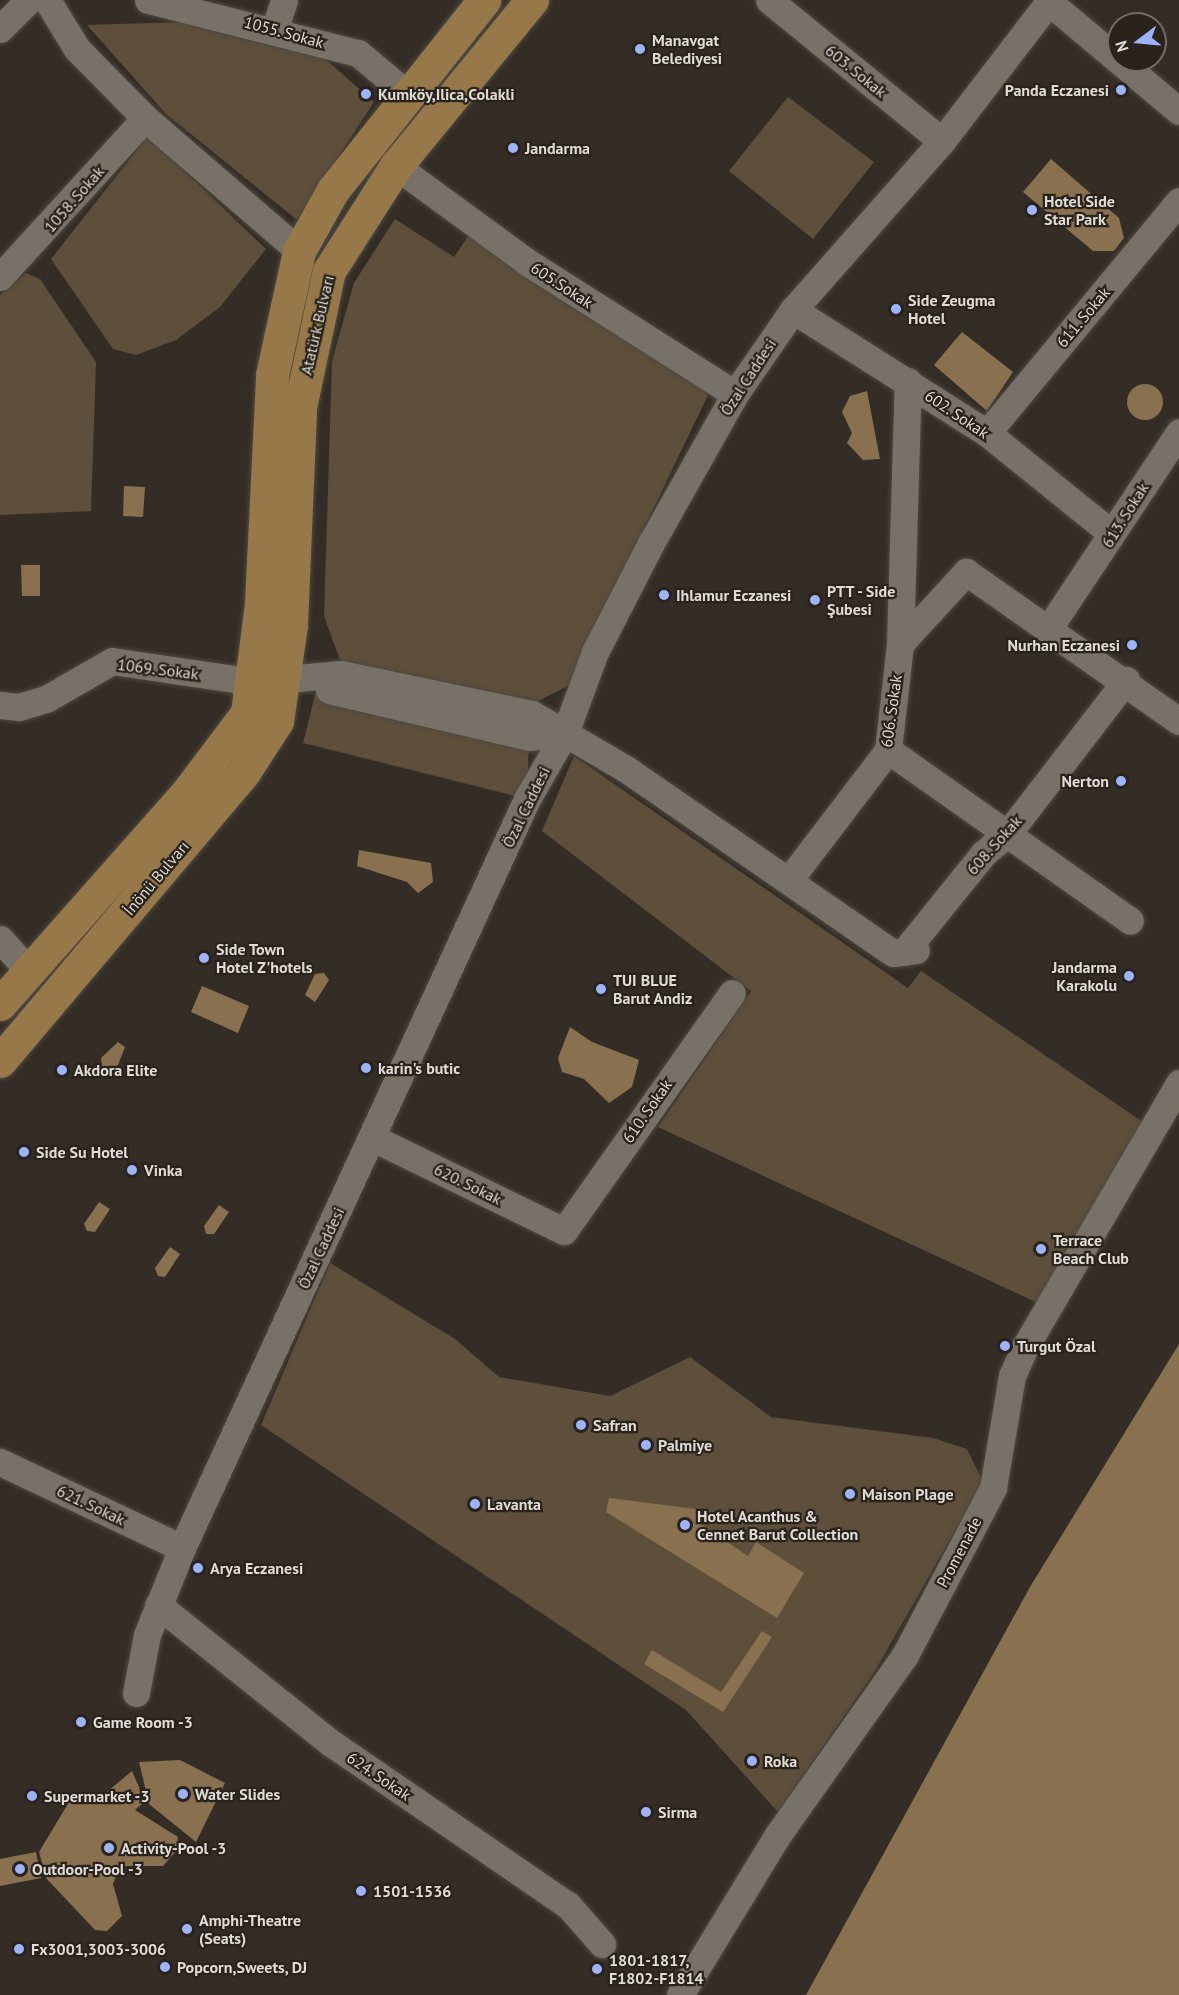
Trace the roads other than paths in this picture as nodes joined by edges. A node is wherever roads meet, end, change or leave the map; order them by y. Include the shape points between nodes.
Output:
1 (29, 0) edge
2 (47, 0) edge
3 (148, 0) edge
4 (284, 0) edge
5 (484, 0) edge
6 (532, 0) edge
7 (770, 0) edge
8 (1049, 1) edge
9 (275, 28) junction
10 (0, 29) edge
11 (407, 94) junction
12 (1179, 111) edge
13 (145, 118) junction
14 (942, 141) junction
15 (396, 166) junction
16 (1179, 201) edge
17 (299, 251) junction
18 (0, 277) edge
19 (793, 310) junction
20 (908, 381) junction
21 (735, 394) junction
22 (1179, 432) edge
23 (987, 433) junction
24 (1111, 533) junction
25 (1049, 628) junction
26 (900, 644) junction
27 (1126, 680) junction
28 (271, 681) junction
29 (0, 705) edge
30 (1179, 721) edge
31 (565, 734) junction
32 (888, 750) junction
33 (1009, 832) junction
34 (789, 880) junction
35 (1130, 921) dead end
36 (0, 939) edge
37 (29, 971) junction
38 (732, 993) dead end
39 (0, 1004) edge
40 (0, 1060) edge
41 (1179, 1083) edge
42 (374, 1138) junction
43 (564, 1231) joint
44 (0, 1462) edge
45 (182, 1548) junction
46 (158, 1605) junction
47 (136, 1693) dead end
48 (602, 1944) dead end
49 (680, 1995) edge

1 - 10 street
2 - 13 street via 77,49
3 - 9 street, 1055. Sokak
4 - 9 street
5 - 11 main road, Atatürk Bulvarı
6 - 15 main road, Atatürk Bulvarı
7 - 14 street, 603. Sokak
8 - 12 street
8 - 14 street, Özal Caddesi
9 - 11 street, 1055. Sokak via 358,53
11 - 17 main road, Atatürk Bulvarı via 333,190
13 - 17 street
13 - 18 street, 1058. Sokak
14 - 19 street, Özal Caddesi
15 - 21 street, 605.Sokak via 527,262
15 - 28 main road, Atatürk Bulvarı via 329,271 312,336 299,418
16 - 23 street, 611. Sokak
17 - 28 main road, Atatürk Bulvarı via 272,375
19 - 20 street, 602. Sokak
19 - 21 street, Özal Caddesi
20 - 23 street, 602. Sokak
20 - 26 street, 606. Sokak
21 - 31 street, Özal Caddesi via 614,611
22 - 24 street, 613. Sokak
23 - 24 street, 602. Sokak
24 - 25 street, 613. Sokak via 1091,573
25 - 26 street via 966,572
25 - 27 street
26 - 32 street, 606. Sokak
27 - 30 street
27 - 33 street, 608. Sokak
28 - 29 street, 1069. Sokak via 112,662 46,699 19,707
28 - 31 street, 1069. Sokak via 529,737
28 - 37 main road, İnönü Bulvarı via 223,751
28 - 40 main road, İnönü Bulvarı via 277,721 244,772
31 - 34 street
31 - 42 street, Özal Caddesi via 527,799
32 - 33 street
32 - 34 street, 606. Sokak
33 - 34 street, 608. Sokak via 984,853 910,951 893,953
33 - 35 street
36 - 37 street
37 - 39 main road, İnönü Bulvarı
38 - 43 street, 610. Sokak
41 - 49 street, Promenade via 1025,1347 1012,1376 993,1488 905,1655 777,1836
42 - 43 street, 620. Sokak
42 - 45 street, Özal Caddesi
44 - 45 street, 621. Sokak
45 - 46 street, Özal Caddesi
46 - 47 street, Özal Caddesi
46 - 48 street, 624. Sokak via 322,1737 568,1905

